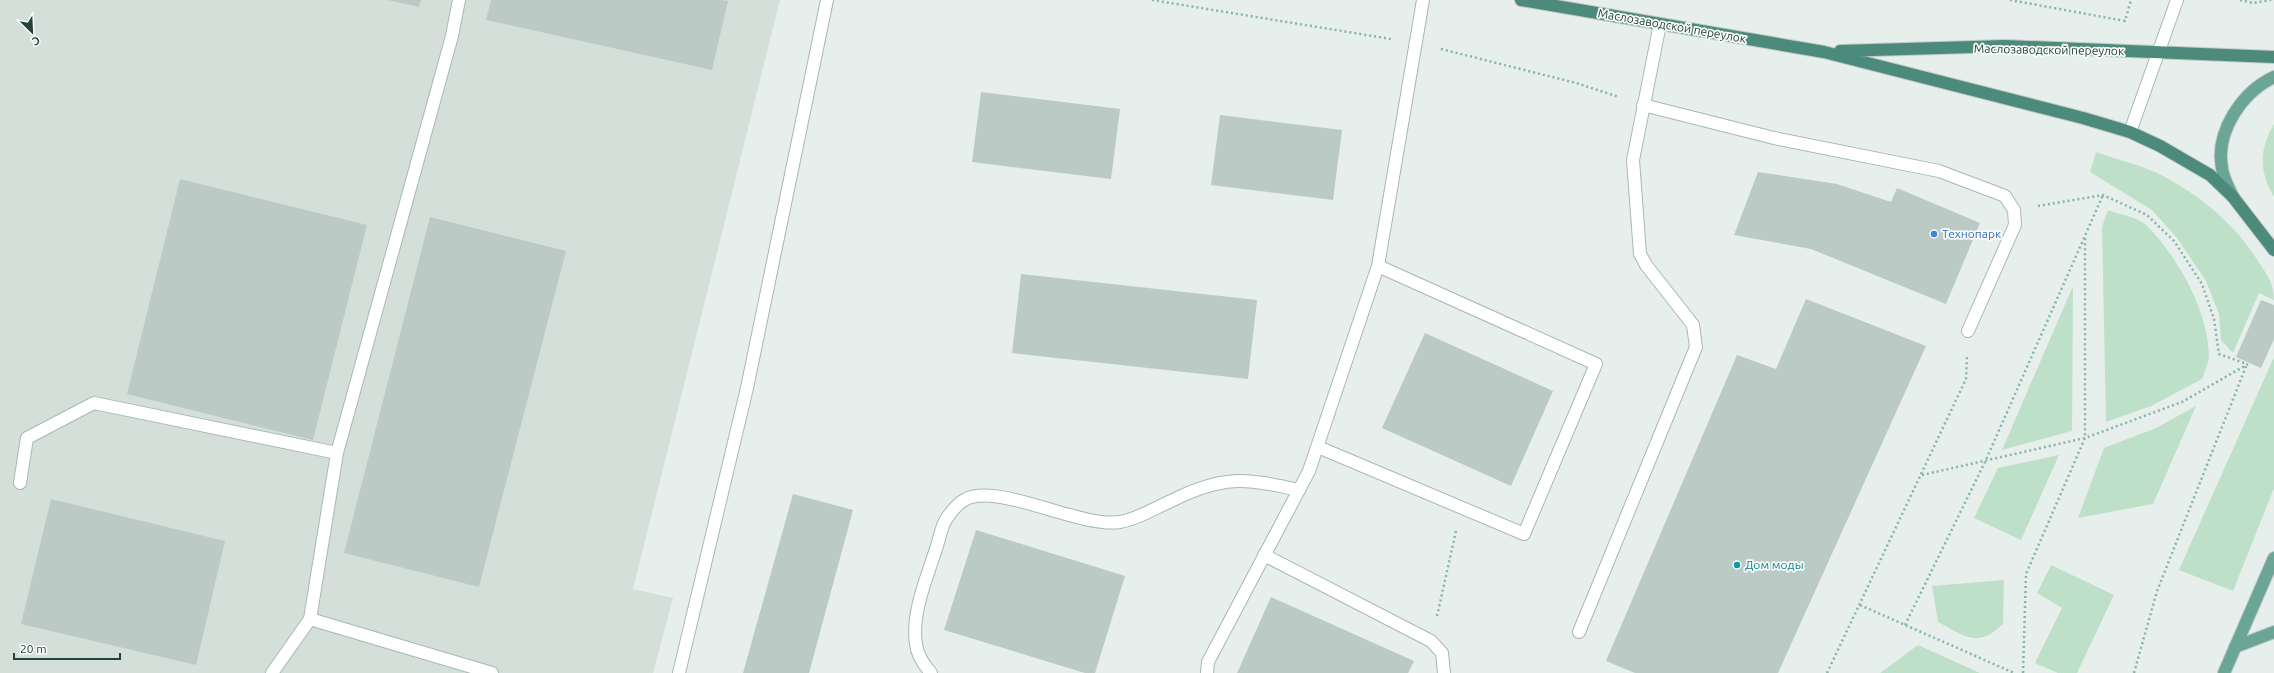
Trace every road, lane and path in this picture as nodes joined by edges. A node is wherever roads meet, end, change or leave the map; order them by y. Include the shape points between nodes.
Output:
1 (459, 0) edge
2 (827, 0) edge
3 (1423, 0) edge
4 (1521, 0) edge
5 (2010, 0) edge
6 (2131, 0) edge
7 (2177, 0) edge
8 (2240, 0) edge
9 (2271, 0) edge
10 (1660, 24) junction
11 (1824, 52) junction
12 (2159, 53) junction
13 (2274, 58) edge
14 (2274, 76) edge
15 (1643, 105) junction
16 (2130, 132) junction
17 (2103, 195) junction
18 (2233, 197) junction
19 (2014, 210) junction
20 (2085, 234) junction
21 (2274, 249) edge
22 (1378, 266) junction
23 (1968, 331) joint
24 (2248, 364) junction
25 (2085, 438) junction
26 (1318, 447) junction
27 (337, 453) junction
28 (1985, 462) junction
29 (1922, 475) junction
30 (20, 483) dead end
31 (1299, 490) junction
32 (1462, 507) junction
33 (1264, 555) junction
34 (2274, 558) edge
35 (1860, 605) junction
36 (310, 619) junction
37 (1905, 625) junction
38 (1579, 632) dead end
39 (2274, 632) edge
40 (1431, 641) junction
41 (2236, 647) junction
42 (272, 673) edge
43 (492, 673) edge
44 (679, 673) edge
45 (931, 673) edge
46 (1207, 673) edge
47 (1444, 673) edge
48 (1828, 673) edge
49 (2014, 673) edge
50 (2023, 673) edge
51 (2134, 673) edge
52 (2224, 673) edge

1 - 27 street via 452,36
2 - 44 street via 747,388
3 - 22 street
4 - 10 highway, Маслозаводской переулок
5 - 6 path via 2125,21
7 - 12 street
8 - 9 path via 2253,3
10 - 11 highway, Маслозаводской переулок
10 - 15 street
11 - 12 highway, Маслозаводской переулок via 2005,46
11 - 16 highway, Маслозаводской переулок
12 - 13 highway, Маслозаводской переулок
12 - 16 street
14 - 18 main road via 2247,96 2229,121 2221,143 2222,168
15 - 19 street via 1774,138 1939,172 2005,196
15 - 38 street via 1633,160 1640,254 1693,325 1696,348
16 - 18 highway, Маслозаводской переулок via 2205,172
17 - 19 path
17 - 20 path
17 - 24 path via 2147,215 2174,241 2202,284 2214,319 2220,354
18 - 21 highway, Маслозаводской переулок
19 - 23 street via 2015,225
20 - 25 path
20 - 28 path
22 - 26 street
22 - 32 street via 1596,364 1524,534
23 - 29 path via 1966,379
24 - 25 path via 2182,402
24 - 51 path via 2157,591 2146,638
25 - 28 path
25 - 50 path via 2026,574
26 - 31 street
26 - 32 street
27 - 30 street via 94,403 27,438
27 - 36 street
28 - 29 path
28 - 37 path
29 - 35 path
31 - 33 street
31 - 45 street via 1254,480 1230,481 1203,486 1120,522 1099,520 994,496 966,499 954,508 945,522 920,599 916,643 918,654
32 - 40 path
33 - 40 street
33 - 46 street via 1208,662
34 - 41 main road
35 - 37 path
35 - 48 path
36 - 42 street
36 - 43 street
37 - 49 path
39 - 41 main road
40 - 47 street via 1442,653
41 - 52 main road

